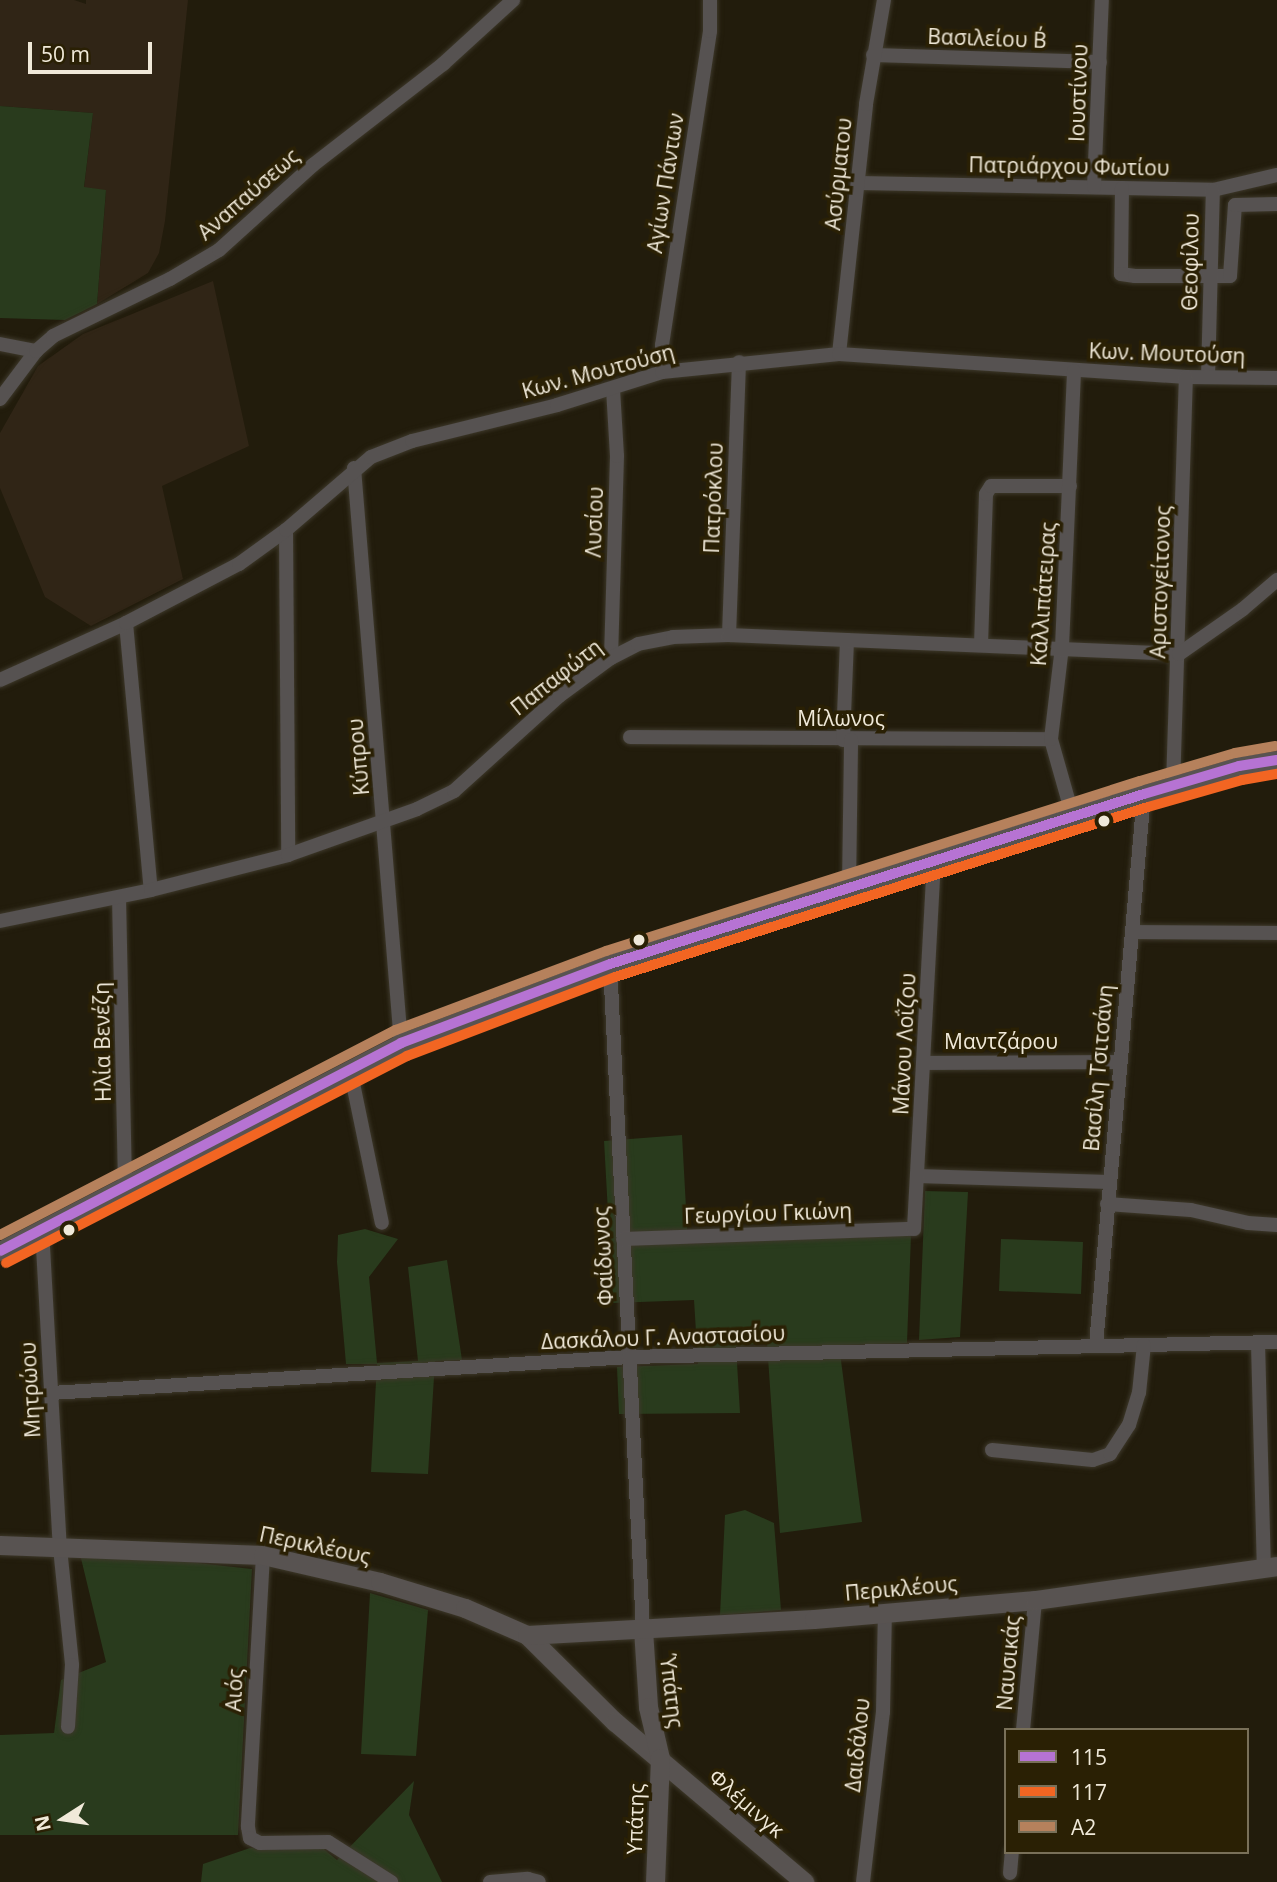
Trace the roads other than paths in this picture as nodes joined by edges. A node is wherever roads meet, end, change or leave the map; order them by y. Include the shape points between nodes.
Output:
1 (513, 0) edge
2 (710, 0) edge
3 (884, 0) edge
4 (1102, 0) edge
5 (873, 55) junction
6 (1100, 62) junction
7 (1277, 174) edge
8 (859, 183) junction
9 (1094, 187) junction
10 (1122, 188) junction
11 (1213, 190) junction
12 (1277, 204) edge
13 (1211, 278) junction
14 (0, 344) edge
15 (36, 351) junction
16 (839, 354) junction
17 (739, 362) junction
18 (1074, 371) junction
19 (662, 372) junction
20 (1186, 377) junction
21 (1208, 377) junction
22 (1277, 378) edge
23 (613, 388) junction
24 (0, 399) edge
25 (354, 468) junction
26 (1070, 486) junction
27 (286, 530) junction
28 (1277, 579) edge
29 (126, 623) junction
30 (729, 635) junction
31 (847, 640) junction
32 (981, 645) junction
33 (1062, 647) junction
34 (1179, 654) junction
35 (611, 658) junction
36 (0, 680) edge
37 (630, 737) dead end
38 (1051, 739) junction
39 (847, 740) junction
40 (1277, 760) edge
41 (1173, 787) junction
42 (1144, 794) junction
43 (1073, 817) junction
44 (385, 822) junction
45 (288, 855) junction
46 (934, 860) junction
47 (849, 888) junction
48 (151, 890) junction
49 (119, 897) junction
50 (0, 921) edge
51 (1132, 932) junction
52 (1277, 933) edge
53 (610, 964) junction
54 (401, 1043) junction
55 (1120, 1062) junction
56 (924, 1063) junction
57 (350, 1069) junction
58 (917, 1176) junction
59 (1109, 1182) junction
60 (125, 1186) junction
61 (1107, 1204) junction
62 (382, 1223) dead end
63 (1277, 1225) edge
64 (914, 1229) joint
65 (42, 1230) junction
66 (623, 1239) junction
67 (0, 1251) edge
68 (1277, 1342) edge
69 (1258, 1343) junction
70 (1096, 1345) junction
71 (1144, 1345) junction
72 (629, 1357) junction
73 (51, 1393) junction
74 (992, 1450) dead end
75 (0, 1545) edge
76 (60, 1548) junction
77 (263, 1555) junction
78 (1271, 1568) edge
79 (1035, 1600) junction
80 (885, 1612) junction
81 (643, 1629) junction
82 (527, 1635) junction
83 (648, 1707) junction
84 (615, 1722) junction
85 (68, 1727) dead end
86 (1023, 1728) edge
87 (660, 1758) junction
88 (1012, 1854) edge
89 (1010, 1873) dead end
90 (391, 1882) edge
91 (490, 1882) edge
92 (539, 1882) edge
93 (655, 1882) edge
94 (804, 1882) edge
95 (863, 1882) edge

1 - 15 street, Αναπαύσεως via 443,64 313,165 219,250 59,333
2 - 19 street, Αγίων Πάντων
3 - 5 street, Ασύρματου
4 - 6 street, Ιουστίνου
5 - 6 street, Βασιλείου Β΄
5 - 8 street, Ασύρματου
6 - 9 street, Ιουστίνου
7 - 11 street, Πατριάρχου Φωτίου
8 - 9 street, Πατριάρχου Φωτίου
8 - 16 street, Ασύρματου
9 - 10 street, Πατριάρχου Φωτίου
10 - 11 street, Πατριάρχου Φωτίου
10 - 13 street via 1121,274
11 - 13 street, Θεοφίλου
12 - 13 street via 1235,205 1230,276
13 - 21 street, Θεοφίλου
14 - 15 street
15 - 24 street, Αναπαύσεως
16 - 17 street, Κων. Μουτούση
16 - 18 street, Κων. Μουτούση
17 - 19 street, Κων. Μουτούση
17 - 30 street, Πατρόκλου
18 - 20 street, Κων. Μουτούση
18 - 26 street, Καλλιπάτειρας
19 - 23 street, Κων. Μουτούση
20 - 21 street, Κων. Μουτούση
20 - 34 street, Αριστογείτονος
21 - 22 street, Κων. Μουτούση
23 - 25 street, Κων. Μουτούση via 412,441
23 - 35 street, Λυσίου via 617,456
25 - 27 street, Κων. Μουτούση
25 - 44 street, Κύπρου
26 - 32 street via 1000,485 991,486 986,494
26 - 33 street, Καλλιπάτειρας
27 - 29 street, Κων. Μουτούση via 239,565
27 - 45 street
28 - 34 street via 1244,609
29 - 36 street, Κων. Μουτούση
29 - 48 street
30 - 31 street, Παπαφώτη
30 - 35 street, Παπαφώτη via 673,637
31 - 32 street, Παπαφώτη
31 - 39 street
32 - 33 street, Παπαφώτη
33 - 34 street, Παπαφώτη
33 - 38 street, Καλλιπάτειρας
34 - 41 street, Αριστογείτονος
35 - 44 street, Παπαφώτη via 559,696 454,791
37 - 39 street, Μίλωνος
38 - 39 street, Μίλωνος
38 - 43 street, Καλλιπάτειρας
39 - 47 street
40 - 41 street via 1239,766
41 - 42 street
42 - 43 street
42 - 51 street, Βασίλη Τσιτσάνη
43 - 46 street
44 - 45 street, Παπαφώτη
44 - 54 street, Κύπρου
45 - 48 street, Παπαφώτη
46 - 47 street
46 - 56 street, Μάνου Λοΐζου
47 - 53 street
48 - 49 street, Παπαφώτη
49 - 50 street, Παπαφώτη
49 - 60 street, Ηλία Βενέζη
51 - 52 street
51 - 55 street, Βασίλη Τσιτσάνη
53 - 54 street
53 - 66 street, Φαίδωνος
54 - 57 street
55 - 56 street, Μαντζάρου
55 - 59 street, Βασίλη Τσιτσάνη
56 - 58 street, Μάνου Λοΐζου
57 - 60 street
57 - 62 street
58 - 59 street
58 - 64 street, Μάνου Λοΐζου
59 - 61 street, Βασίλη Τσιτσάνη
60 - 65 street
61 - 63 street via 1191,1209
61 - 70 street, Βασίλη Τσιτσάνη
64 - 66 street, Γεωργίου Γκιώνη
65 - 67 street
65 - 73 street, Μητρώου
66 - 72 street, Φαίδωνος
68 - 69 street, Δασκάλου Γ. Αναστασίου
69 - 71 street, Δασκάλου Γ. Αναστασίου
69 - 78 street
70 - 71 street, Δασκάλου Γ. Αναστασίου
70 - 72 street, Δασκάλου Γ. Αναστασίου
71 - 74 street via 1139,1393 1129,1425 1110,1454 1093,1460
72 - 73 street, Δασκάλου Γ. Αναστασίου
72 - 81 street, Φαίδωνος
73 - 76 street, Μητρώου
75 - 76 street, Περικλέους
76 - 77 street, Περικλέους
76 - 85 street, Μητρώου via 72,1665
77 - 82 street, Περικλέους via 404,1589 465,1608
77 - 90 street, Αιός via 250,1838 260,1843 328,1842
78 - 79 street, Περικλέους
79 - 80 street, Περικλέους
79 - 86 street, Ναυσικάς
80 - 81 street, Περικλέους
80 - 95 street, Δαιδάλου via 883,1712
81 - 82 street, Περικλέους
81 - 83 street, Ύπάτης
82 - 84 street, Περικλέους
83 - 84 street
83 - 87 street, Ύπάτης
84 - 87 street, Περικλέους
87 - 93 street, Υπάτης
87 - 94 street, Φλέμινγκ
88 - 89 street
91 - 92 street

